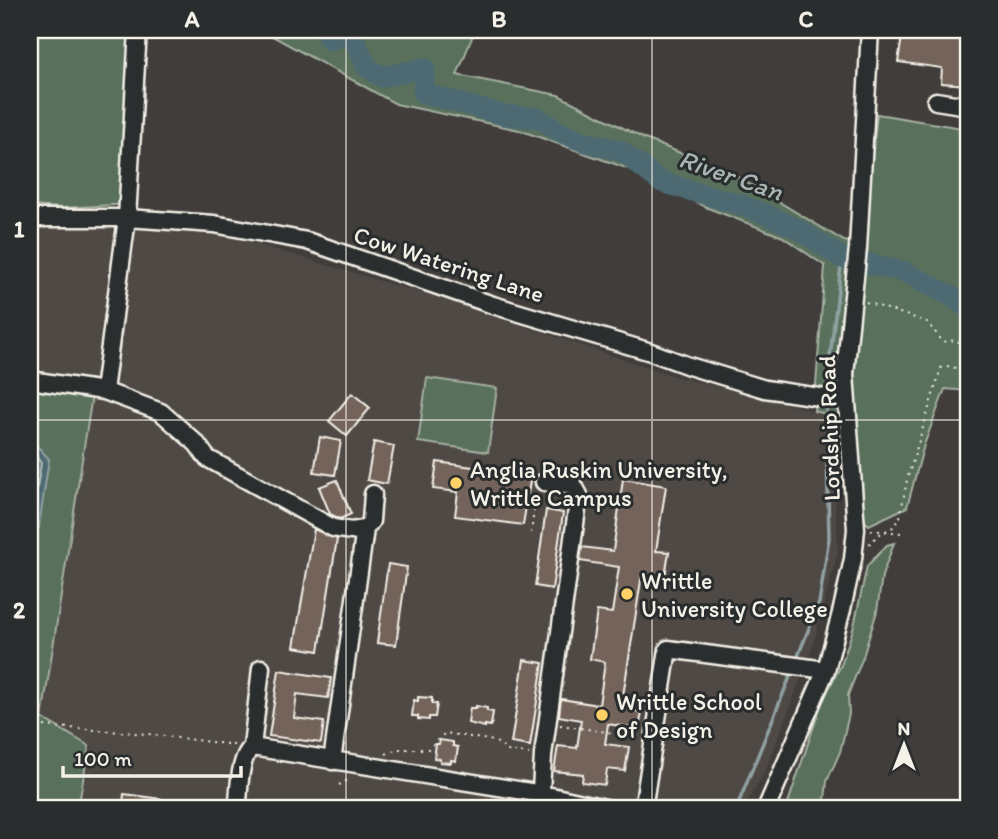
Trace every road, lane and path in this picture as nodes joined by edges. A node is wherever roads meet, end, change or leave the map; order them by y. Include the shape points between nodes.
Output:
1 (138, 30) edge
2 (870, 30) edge
3 (936, 101) dead end
4 (968, 106) edge
5 (30, 218) edge
6 (127, 218) junction
7 (853, 300) junction
8 (968, 349) edge
9 (968, 372) edge
10 (30, 380) edge
11 (104, 391) junction
12 (846, 401) junction
13 (544, 482) dead end
14 (373, 494) dead end
15 (365, 529) junction
16 (856, 529) junction
17 (885, 531) junction
18 (901, 533) dead end
19 (853, 559) junction
20 (261, 668) dead end
21 (826, 670) junction
22 (548, 722) junction
23 (30, 724) edge
24 (654, 738) junction
25 (252, 747) junction
26 (543, 755) junction
27 (332, 761) junction
28 (363, 765) junction
29 (340, 785) dead end
30 (541, 802) edge
31 (237, 809) edge
32 (610, 809) edge
33 (643, 809) edge
34 (766, 809) edge

1 - 6 street
2 - 7 street, Lordship Road
3 - 4 street
5 - 6 street, Cow Watering Lane
6 - 11 street
6 - 12 street, Cow Watering Lane via 214,223 307,241 493,305 765,389
7 - 8 path via 927,322 943,342 956,340
7 - 12 street, Lordship Road
9 - 17 path via 941,368 900,516 895,526
10 - 11 street
11 - 15 street via 161,412 207,458 332,528
12 - 16 street, Lordship Road
13 - 22 street via 574,486 579,495
14 - 15 street via 371,521
15 - 27 street
16 - 17 path
16 - 19 street, Lordship Road
17 - 18 path
17 - 19 path
19 - 21 street, Lordship Road
20 - 25 street
21 - 24 street via 668,649
21 - 34 street, Lordship Road
22 - 24 path
22 - 26 street
23 - 25 path
24 - 33 street
25 - 27 street
25 - 31 street via 244,762
26 - 28 path via 508,751 495,741 445,733 429,749 397,748
26 - 30 street
27 - 28 street
28 - 29 path
28 - 30 street
30 - 32 street

